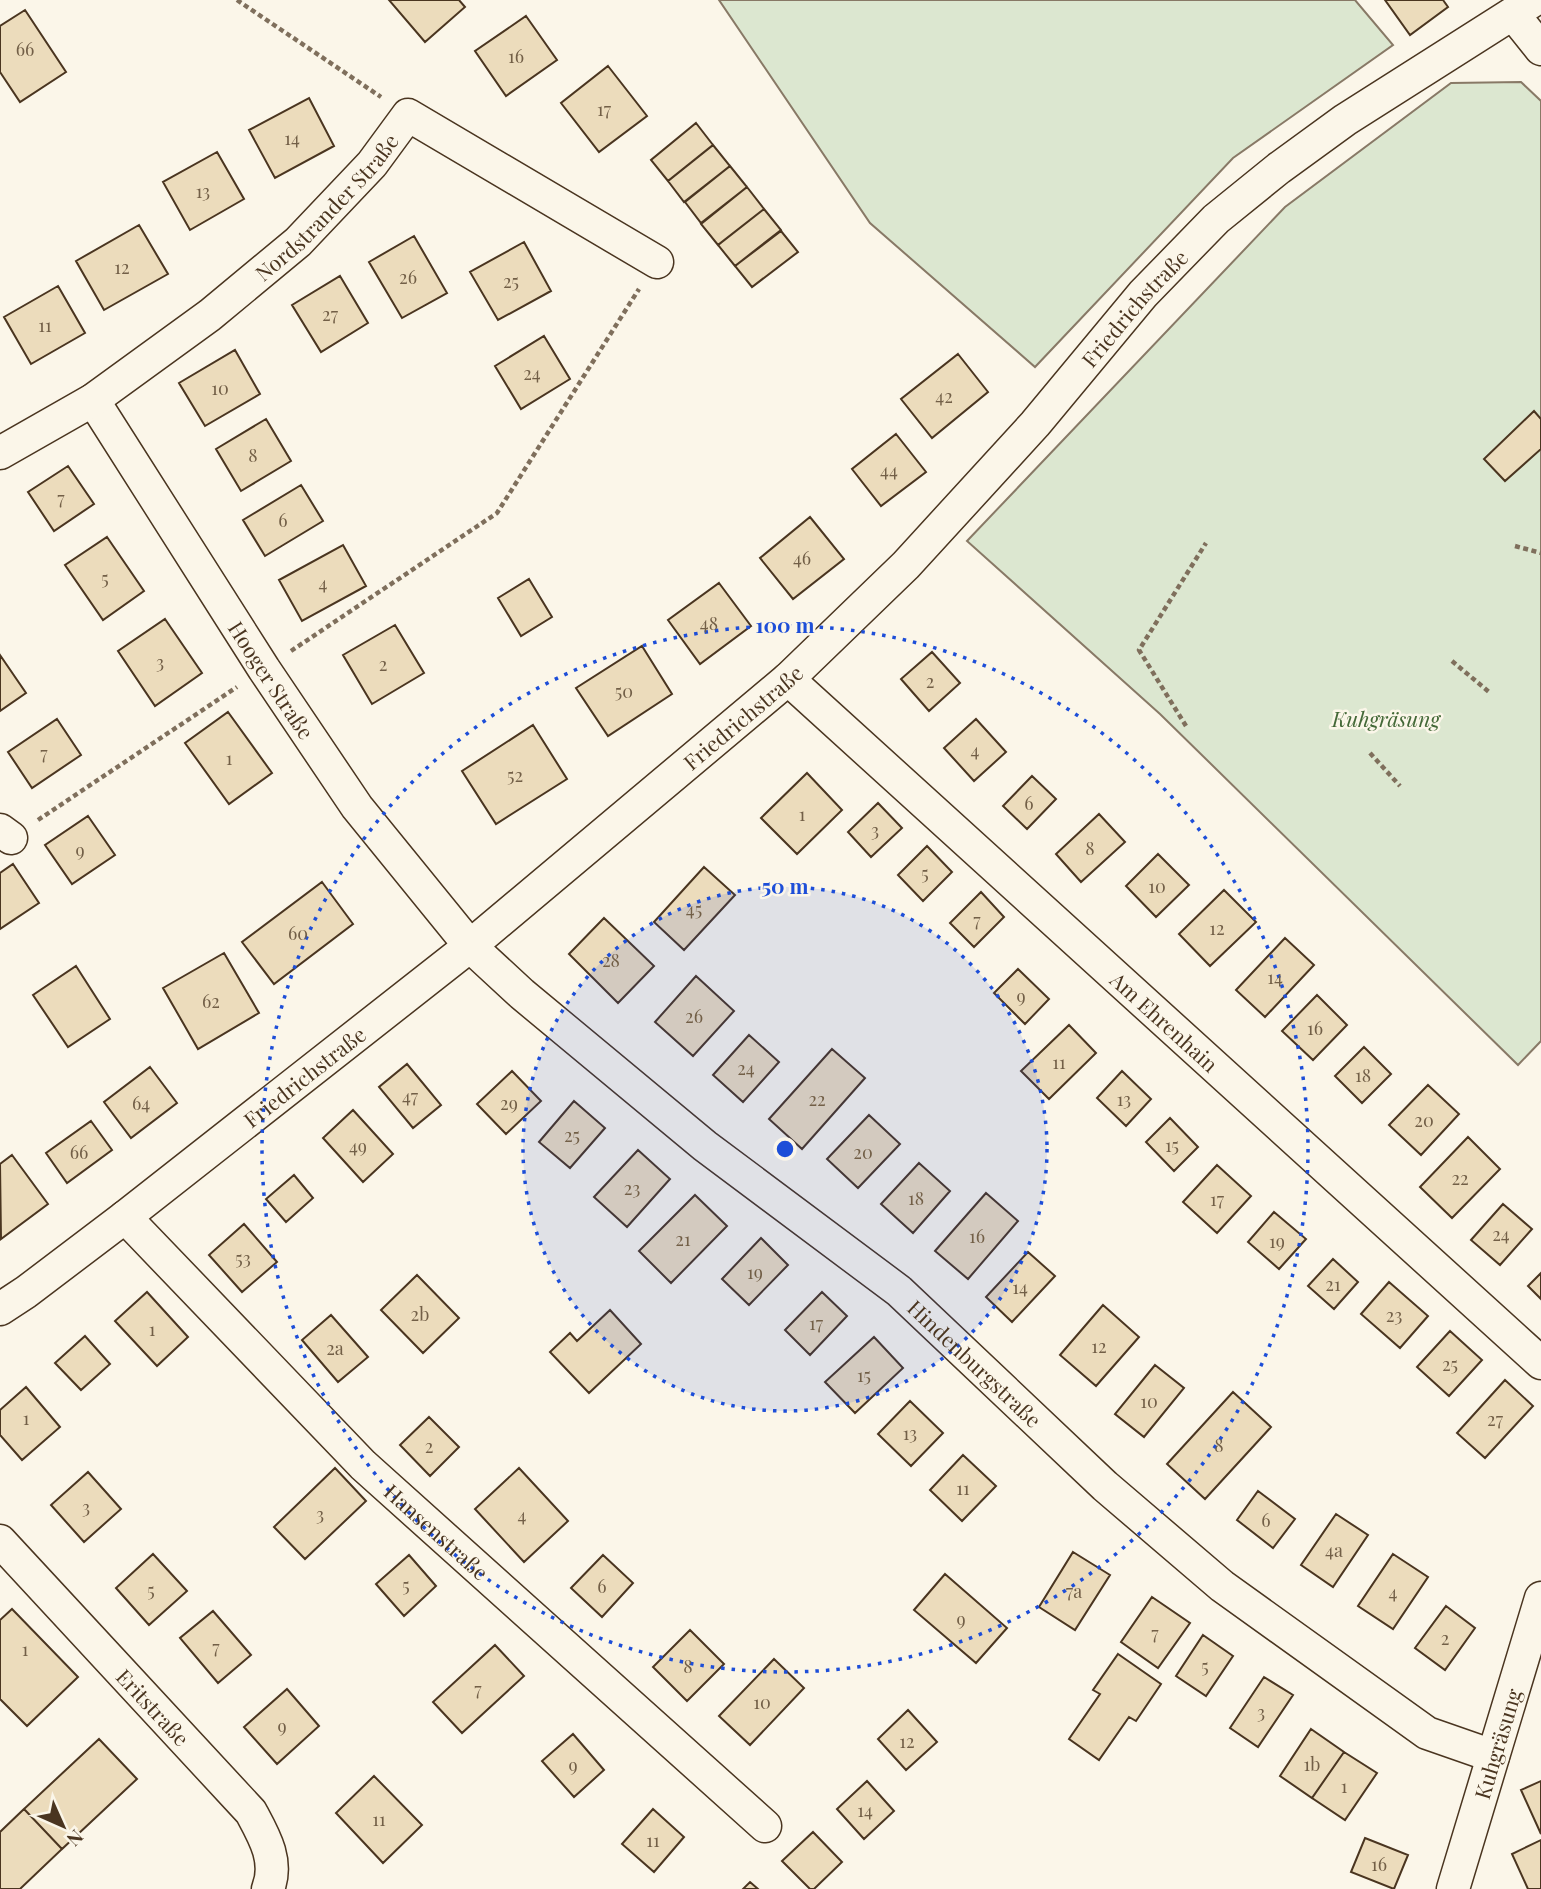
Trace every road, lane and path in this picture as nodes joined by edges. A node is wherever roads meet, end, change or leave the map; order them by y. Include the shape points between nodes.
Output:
1 (237, 0) edge
2 (1524, 7) edge
3 (1541, 49) edge
4 (408, 115) junction
5 (657, 262) joint
6 (93, 400) junction
7 (0, 453) edge
8 (1206, 543) dead end
9 (1515, 546) dead end
10 (1541, 553) edge
11 (1452, 661) dead end
12 (264, 669) junction
13 (788, 678) junction
14 (1489, 692) dead end
15 (1186, 726) dead end
16 (1370, 753) dead end
17 (1400, 786) dead end
18 (5, 834) edge
19 (470, 946) junction
20 (125, 1217) junction
21 (0, 1308) edge
22 (1541, 1363) edge
23 (0, 1541) edge
24 (1541, 1598) edge
25 (1493, 1756) junction
26 (765, 1826) dead end
27 (268, 1889) edge
28 (1453, 1889) edge

1 - 4 path
2 - 3 street
2 - 13 street, Friedrichstraße via 1345,120 1216,219 1143,294 1035,425 906,565
4 - 5 street, Nordstrander Straße
4 - 6 street, Nordstrander Straße via 372,164 298,242 210,316
5 - 12 path via 497,513
6 - 7 street, Nordstrander Straße
6 - 12 street, Hooger Straße
8 - 15 path via 1139,650
9 - 10 path
11 - 14 path
12 - 18 path
12 - 19 street, Hooger Straße via 357,807
13 - 19 street, Friedrichstraße
13 - 22 street, Am Ehrenhain
16 - 17 path
19 - 20 street, Friedrichstraße
19 - 25 street, Hindenburgstraße via 705,1146 899,1291 1105,1486 1222,1586 1427,1733
20 - 21 street, Friedrichstraße
20 - 26 street, Hansenstraße via 363,1465
23 - 27 street, Eritstraße via 251,1812 268,1842 272,1864
24 - 25 street, Kuhgräsung
25 - 28 street, Kuhgräsung

